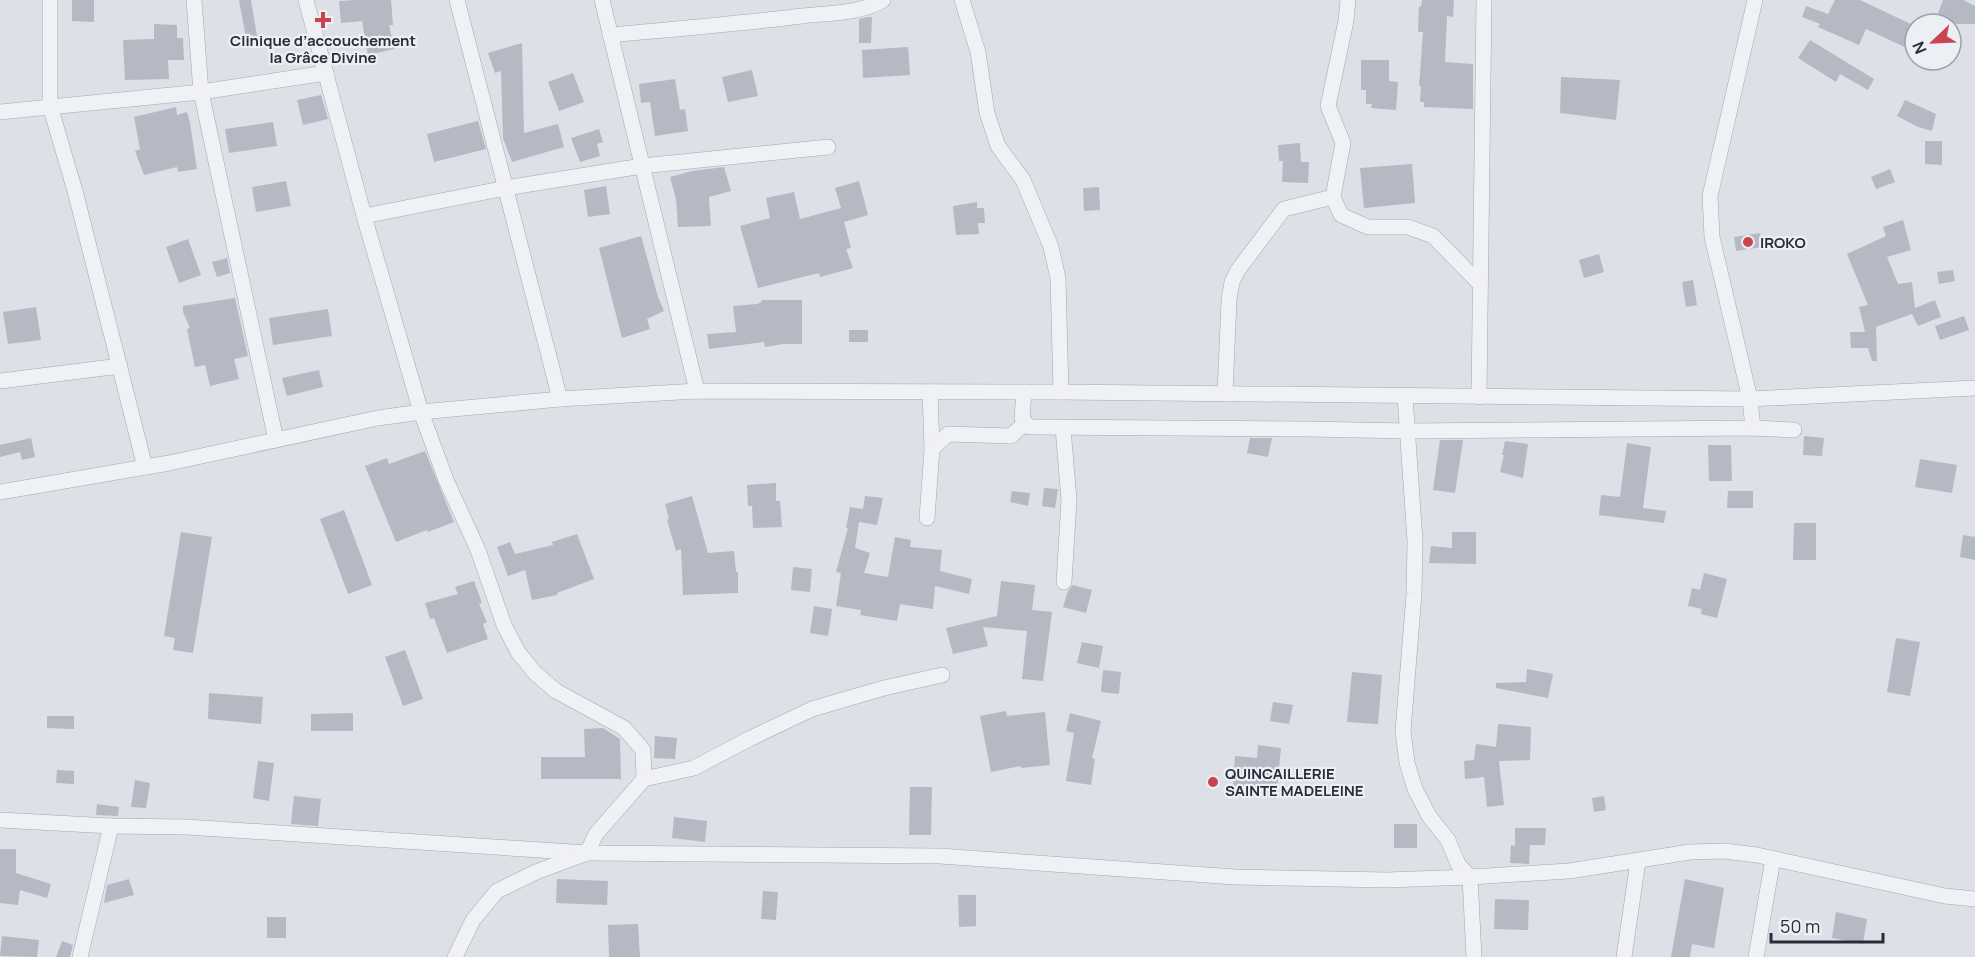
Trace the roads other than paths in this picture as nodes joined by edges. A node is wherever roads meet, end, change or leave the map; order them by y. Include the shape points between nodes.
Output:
1 (50, 0) edge
2 (194, 0) edge
3 (306, 0) edge
4 (457, 0) edge
5 (602, 0) edge
6 (883, 0) edge
7 (962, 0) edge
8 (1348, 0) edge
9 (1484, 0) edge
10 (1755, 0) edge
11 (610, 35) junction
12 (326, 74) junction
13 (201, 92) junction
14 (50, 106) junction
15 (0, 112) edge
16 (828, 147) dead end
17 (642, 166) junction
18 (506, 188) junction
19 (1333, 197) junction
20 (364, 216) junction
21 (1480, 284) junction
22 (120, 366) junction
23 (0, 381) edge
24 (1975, 388) edge
25 (697, 392) junction
26 (930, 392) junction
27 (1024, 392) junction
28 (1061, 392) junction
29 (1225, 394) junction
30 (1405, 396) junction
31 (1479, 397) junction
32 (560, 399) junction
33 (1750, 399) junction
34 (421, 412) junction
35 (1024, 423) junction
36 (1063, 428) junction
37 (1752, 428) junction
38 (1794, 430) dead end
39 (1407, 431) junction
40 (276, 440) junction
41 (932, 449) junction
42 (145, 467) junction
43 (0, 492) edge
44 (927, 518) dead end
45 (1064, 582) dead end
46 (942, 675) dead end
47 (644, 779) junction
48 (0, 820) edge
49 (111, 826) junction
50 (587, 853) junction
51 (1773, 859) junction
52 (1638, 861) junction
53 (1470, 876) junction
54 (1975, 899) edge
55 (453, 955) edge
56 (80, 957) edge
57 (1474, 957) edge
58 (1624, 957) edge
59 (1756, 957) edge

1 - 14 street
2 - 13 street
3 - 12 street
4 - 18 street
5 - 11 street
6 - 11 street via 865,8
7 - 28 street via 978,52 987,113 998,147 1023,180 1051,247 1058,278
8 - 19 street via 1328,106 1343,143
9 - 21 street
10 - 33 street via 1710,196 1712,237
11 - 17 street
12 - 13 street
12 - 20 street
13 - 14 street
13 - 40 street
14 - 15 street
14 - 22 street
16 - 17 street
17 - 18 street
17 - 25 street
18 - 20 street
18 - 32 street
19 - 21 street via 1341,215 1368,227 1408,226 1433,236
19 - 29 street via 1284,209 1238,270 1232,282 1227,322
20 - 34 street
21 - 31 street
22 - 23 street
22 - 42 street
24 - 33 street
25 - 26 street
25 - 32 street
26 - 27 street
26 - 41 street
27 - 28 street
27 - 35 street
28 - 29 street
29 - 30 street
30 - 31 street
30 - 39 street
31 - 33 street
32 - 34 street
33 - 37 street
34 - 40 street
34 - 47 street via 518,652 556,691 624,728 643,750
35 - 36 street via 1029,427
35 - 41 street via 1011,436 948,434
36 - 39 street
36 - 45 street via 1069,500
37 - 38 street
37 - 39 street
39 - 53 street via 1415,541 1404,731 1407,763 1429,816 1448,840 1458,864
40 - 42 street
41 - 44 street
42 - 43 street
46 - 47 street via 812,709 694,768
47 - 50 street via 596,834
48 - 49 street
49 - 50 street via 187,827
49 - 56 street
50 - 53 street via 940,856 1236,877 1387,880
50 - 55 street via 497,891 473,920
51 - 52 street via 1724,850
51 - 54 street
51 - 59 street
52 - 53 street via 1569,871
52 - 58 street
53 - 57 street

